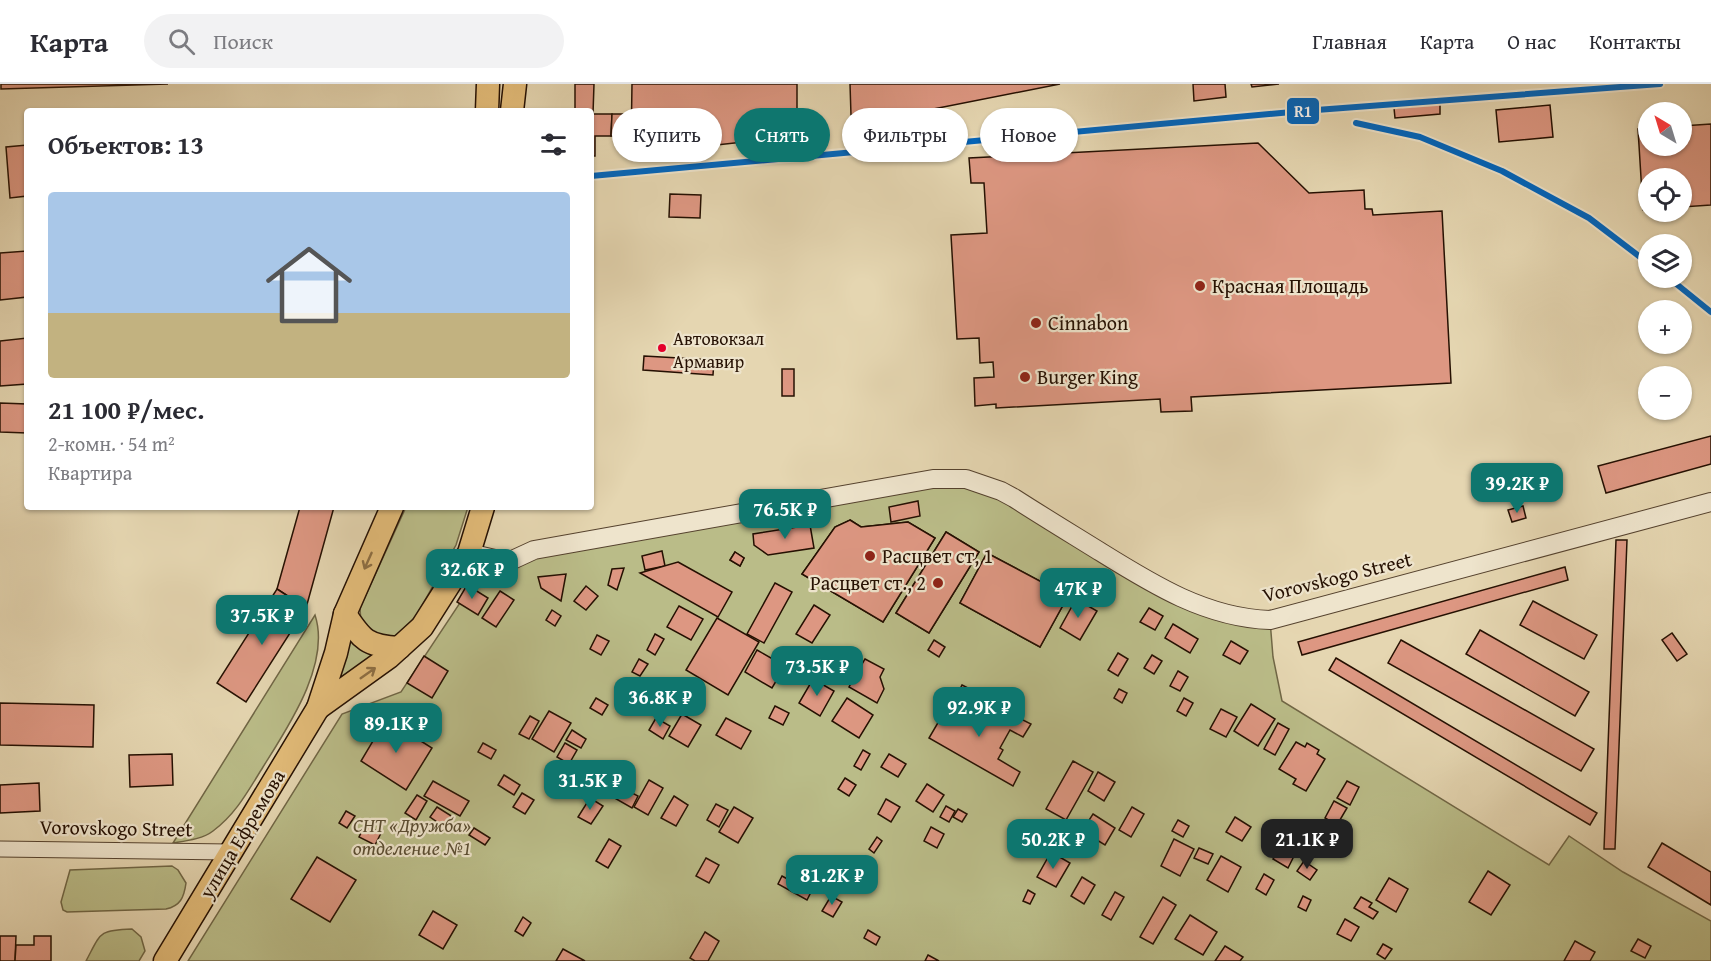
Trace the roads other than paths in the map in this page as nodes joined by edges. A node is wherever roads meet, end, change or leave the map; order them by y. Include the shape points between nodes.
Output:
1 (488, 84) edge
2 (515, 84) edge
3 (487, 108) edge
4 (512, 108) edge
5 (1711, 502) edge
6 (391, 510) edge
7 (482, 510) edge
8 (469, 553) junction
9 (345, 614) junction
10 (399, 648) junction
11 (318, 708) junction
12 (0, 849) edge
13 (230, 852) junction
14 (165, 961) edge

1 - 3 main road
2 - 4 main road
5 - 8 street, Vorovskogo Street via 1270,620 1227,615 1190,602 1147,581 1014,498 966,479 933,479 534,550 508,562
6 -> 9 main road, улица Ефремова
7 - 8 main road, улица Ефремова
8 - 10 main road, улица Ефремова via 422,627
9 - 10 main road via 359,635 377,647
9 - 11 main road, улица Ефремова
11 -> 10 main road, улица Ефремова
11 - 13 main road, улица Ефремова
12 - 13 street, Vorovskogo Street
13 - 14 main road, улица Ефремова

